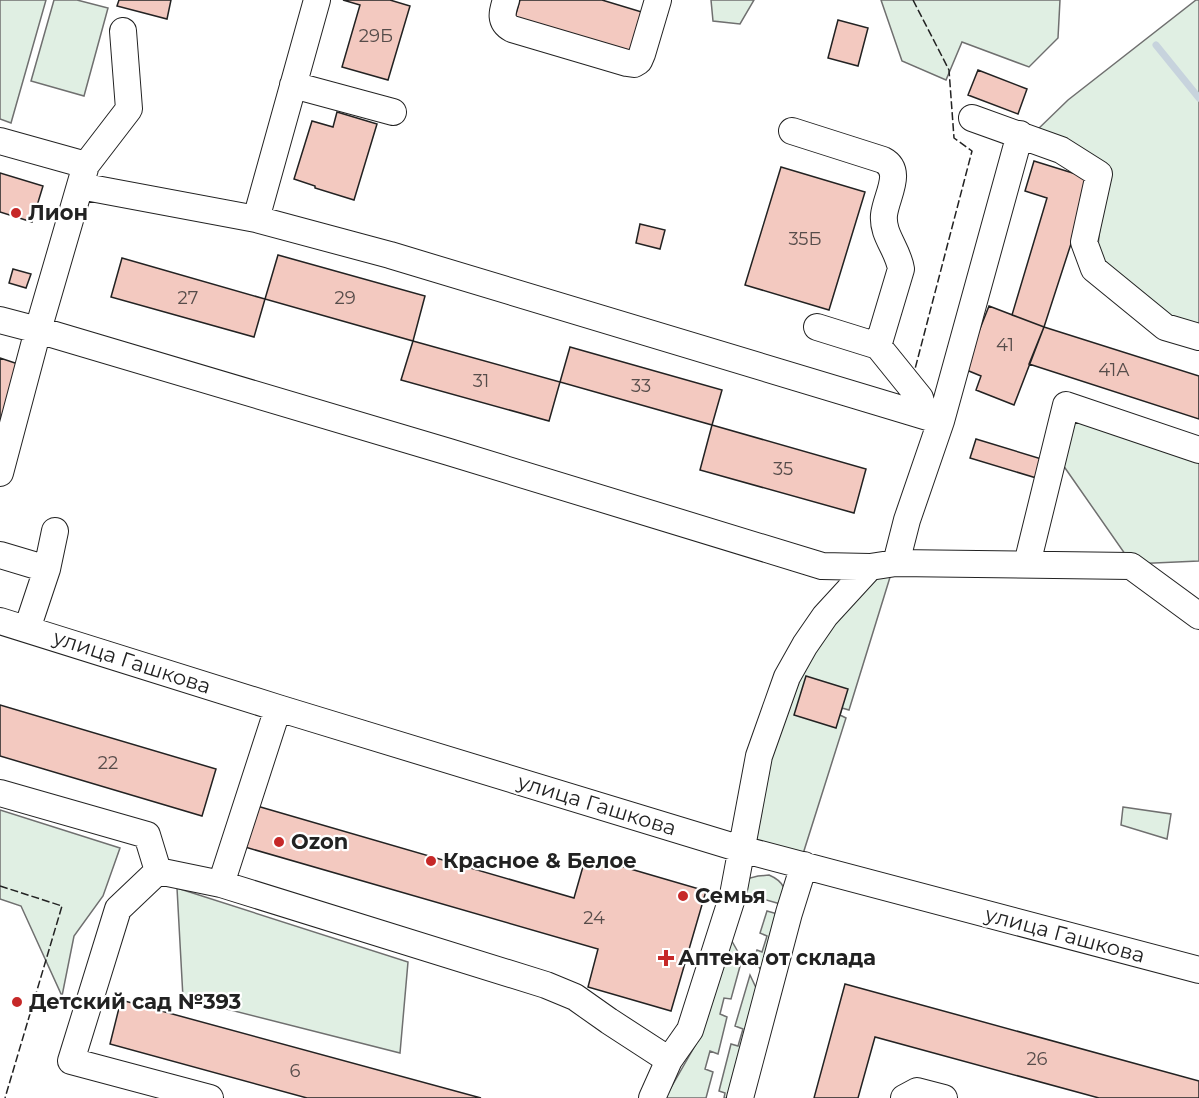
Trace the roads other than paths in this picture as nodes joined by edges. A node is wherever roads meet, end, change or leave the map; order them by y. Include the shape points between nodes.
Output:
1 (317, 0) edge
2 (506, 0) edge
3 (658, 0) edge
4 (123, 31) dead end
5 (293, 85) junction
6 (393, 112) dead end
7 (972, 118) dead end
8 (792, 132) dead end
9 (1020, 134) junction
10 (0, 141) edge
11 (83, 175) junction
12 (256, 219) junction
13 (0, 320) edge
14 (817, 327) dead end
15 (38, 330) junction
16 (1199, 338) edge
17 (878, 346) junction
18 (929, 418) junction
19 (1199, 450) edge
20 (0, 474) edge
21 (55, 531) dead end
22 (0, 555) edge
23 (896, 563) junction
24 (1027, 564) junction
25 (870, 567) junction
26 (47, 569) junction
27 (1199, 616) edge
28 (0, 621) edge
29 (27, 629) junction
30 (278, 708) junction
31 (0, 793) edge
32 (741, 849) junction
33 (804, 865) junction
34 (158, 871) junction
35 (221, 884) junction
36 (1199, 970) edge
37 (669, 1059) junction
38 (210, 1098) edge
39 (652, 1098) edge
40 (740, 1098) edge
41 (904, 1098) edge
42 (944, 1098) edge

1 - 5 street
2 - 3 street via 502,11 505,26 633,64 642,54
4 - 11 street via 129,110
5 - 6 street
5 - 12 street
7 - 9 street
8 - 17 street via 883,159 894,172 884,218 900,269
9 - 16 street via 1061,150 1099,174 1084,242 1094,270 1165,327
9 - 18 street
10 - 11 street
11 - 12 street
11 - 15 street
12 - 18 street via 390,255
13 - 15 street
14 - 17 street
15 - 20 street
15 - 25 street via 822,566
17 - 18 street via 920,398
18 - 23 street
19 - 24 street via 1066,405
21 - 26 street
22 - 26 street
23 - 24 street
23 - 25 street
24 - 27 street via 1131,566
25 - 32 street via 825,616 787,677 759,756
26 - 29 street
28 - 29 street, улица Гашкова
29 - 30 street, улица Гашкова
30 - 32 street, улица Гашкова
30 - 35 street
31 - 34 street via 147,836
32 - 33 street, улица Гашкова
32 - 37 street via 733,895 690,1030
33 - 36 street, улица Гашкова
33 - 40 street
34 - 35 street
34 - 38 street via 118,909 71,1061
35 - 37 street via 556,989 575,997
37 - 39 street
41 - 42 street via 917,1091

